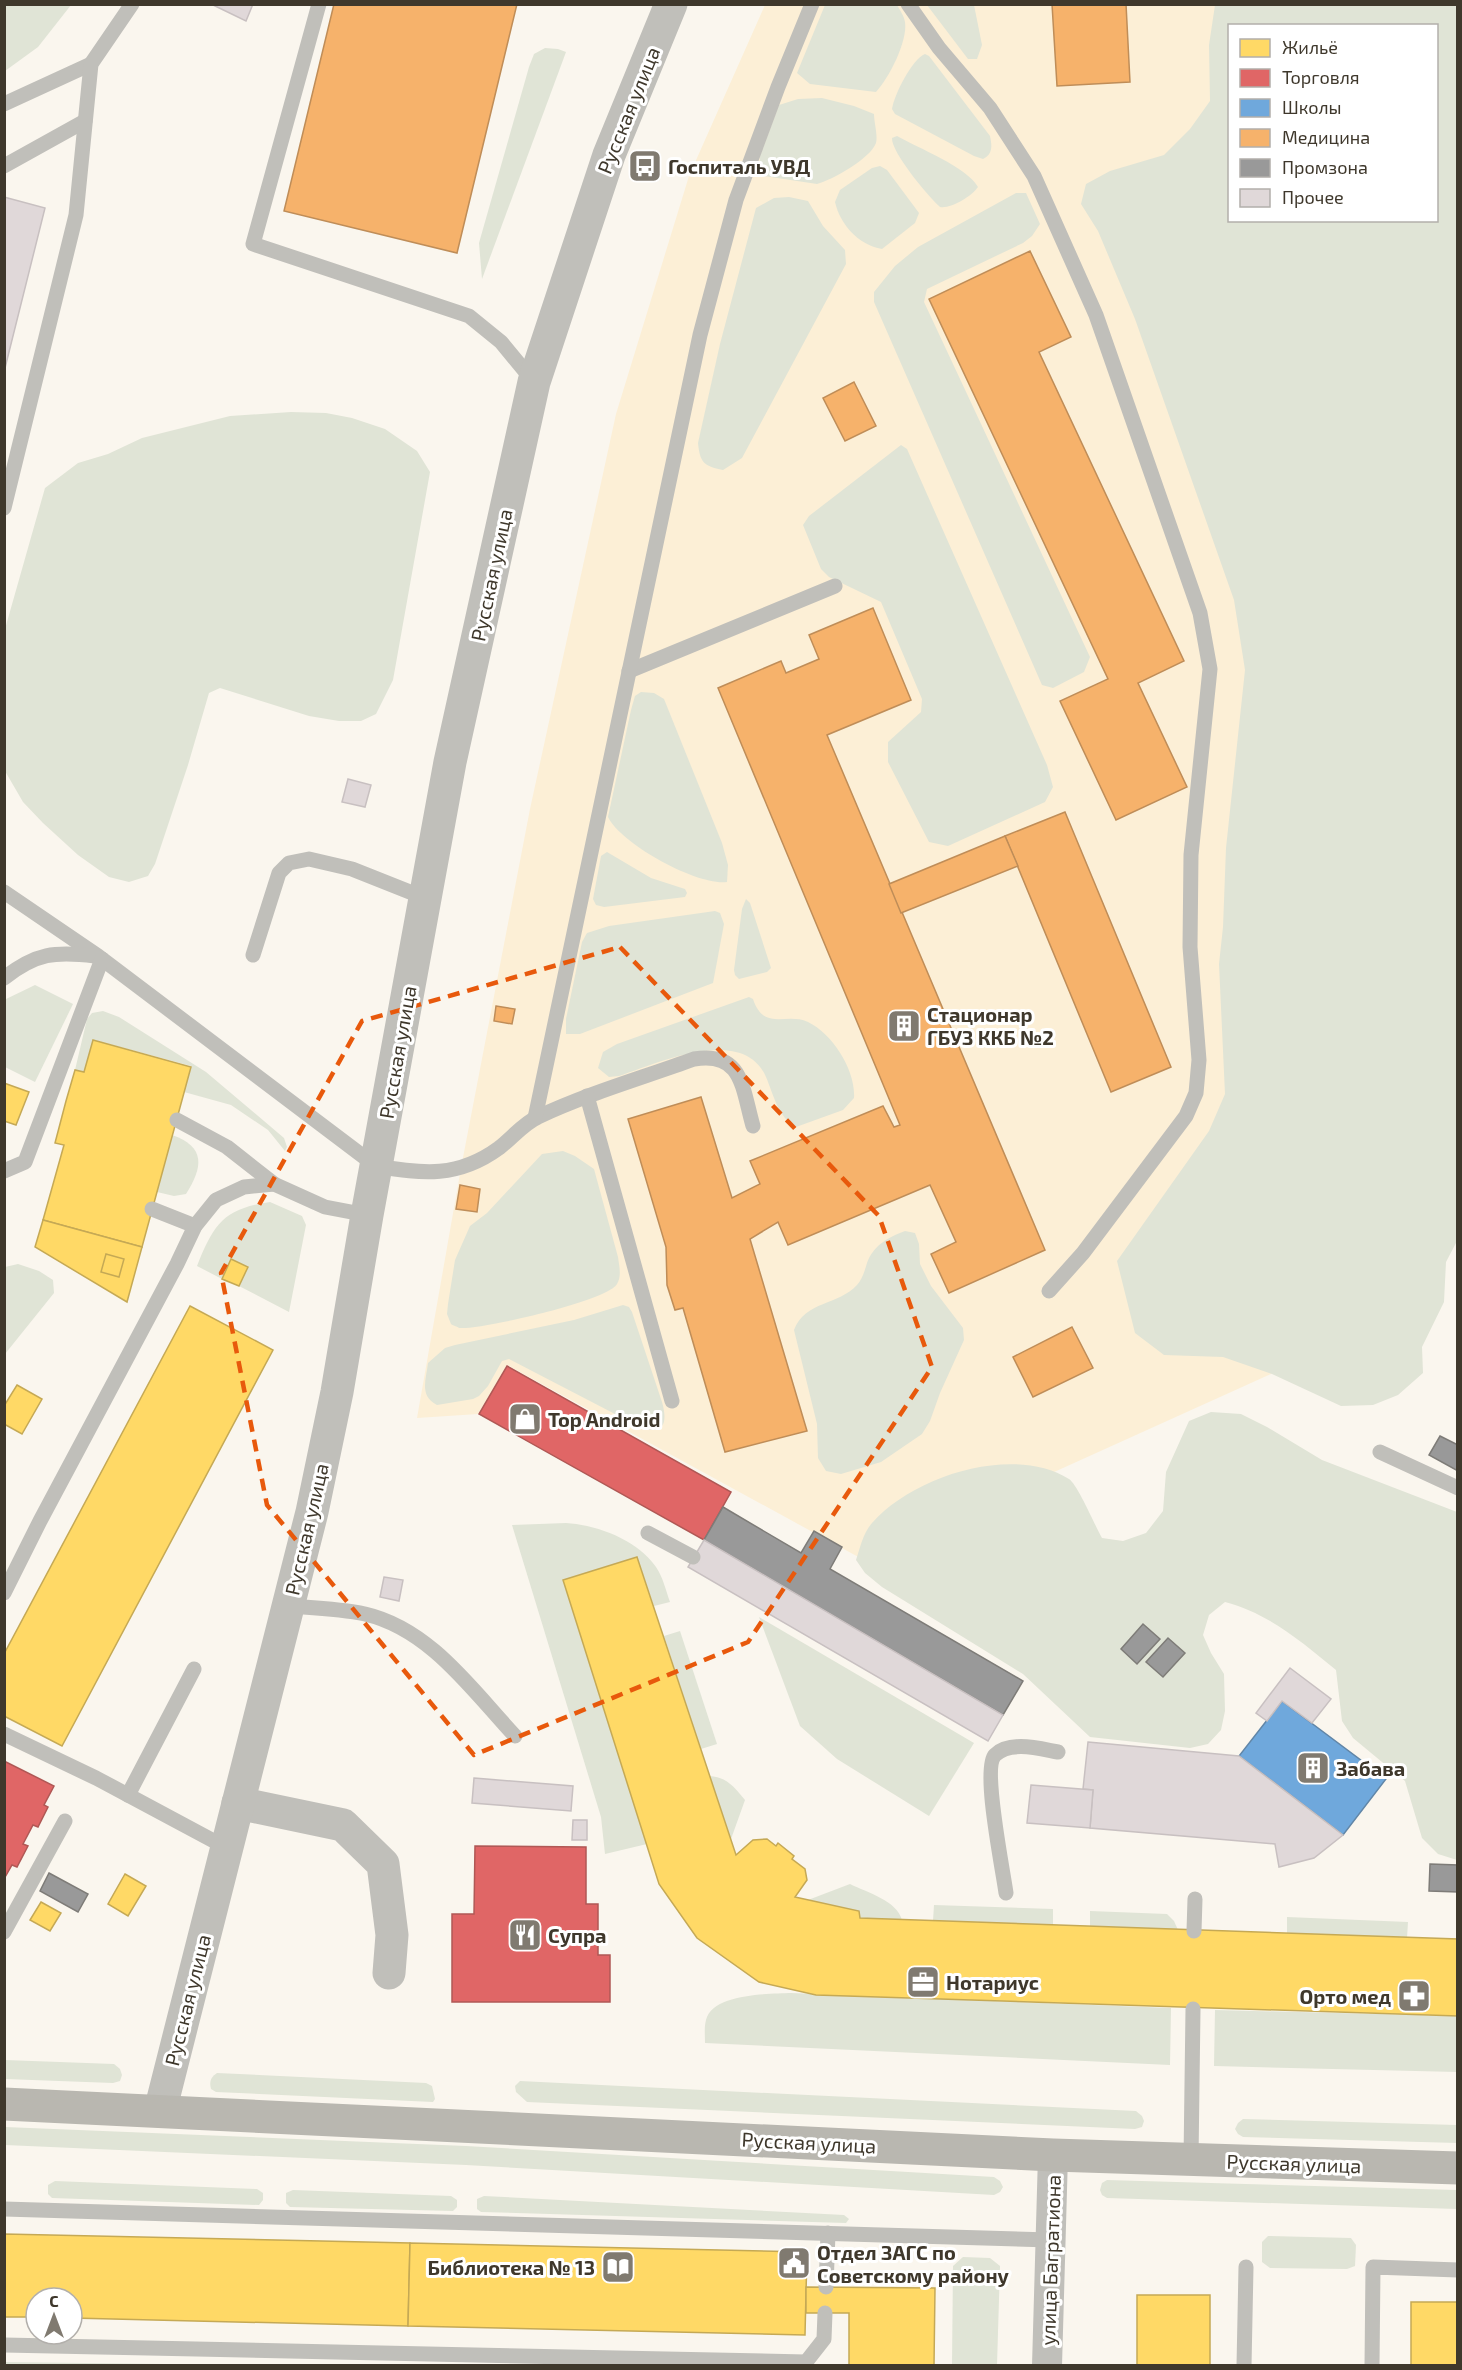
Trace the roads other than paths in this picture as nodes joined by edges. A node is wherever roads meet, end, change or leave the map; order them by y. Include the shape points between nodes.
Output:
1 (132, 4) edge
2 (319, 4) edge
3 (671, 4) edge
4 (812, 4) edge
5 (908, 4) edge
6 (92, 64) junction
7 (4, 104) edge
8 (85, 121) junction
9 (4, 166) edge
10 (534, 382) junction
11 (4, 508) edge
12 (835, 586) dead end
13 (629, 671) junction
14 (4, 892) edge
15 (425, 898) junction
16 (253, 955) dead end
17 (100, 958) junction
18 (4, 978) edge
19 (587, 1096) junction
20 (535, 1118) junction
21 (177, 1119) dead end
22 (753, 1126) dead end
23 (376, 1166) junction
24 (4, 1171) edge
25 (274, 1184) junction
26 (152, 1209) dead end
27 (367, 1215) junction
28 (195, 1226) junction
29 (1049, 1292) dead end
30 (672, 1401) dead end
31 (1380, 1452) dead end
32 (1458, 1488) edge
33 (648, 1533) dead end
34 (693, 1557) dead end
35 (4, 1593) edge
36 (288, 1606) junction
37 (194, 1669) dead end
38 (4, 1734) edge
39 (515, 1736) dead end
40 (1059, 1752) dead end
41 (128, 1795) junction
42 (238, 1803) junction
43 (64, 1821) dead end
44 (225, 1847) junction
45 (1006, 1893) dead end
46 (1195, 1899) dead end
47 (1194, 1931) dead end
48 (4, 1932) edge
49 (389, 1973) dead end
50 (1193, 2009) dead end
51 (4, 2104) edge
52 (160, 2111) junction
53 (1053, 2155) junction
54 (1191, 2160) junction
55 (1458, 2168) edge
56 (4, 2209) edge
57 (828, 2233) junction
58 (1050, 2240) junction
59 (1246, 2267) dead end
60 (1458, 2270) edge
61 (826, 2287) dead end
62 (825, 2313) dead end
63 (4, 2345) edge
64 (431, 2360) edge
65 (804, 2364) edge
66 (1047, 2366) edge
67 (1244, 2366) edge
68 (1372, 2366) edge

1 - 6 lane
2 - 10 lane via 253,244 469,316 501,342
3 - 10 street, Русская улица via 609,155
4 - 13 lane via 736,200 700,335
5 - 29 lane via 990,108 1034,177 1096,315 1200,613 1210,669 1191,855 1196,1093 1186,1116
6 - 7 lane
6 - 8 lane
8 - 9 lane
8 - 11 lane via 76,215
10 - 15 street, Русская улица
12 - 13 lane
13 - 20 lane
14 - 17 lane
15 - 16 lane via 352,869 309,859 289,863 279,873
15 - 23 street, Русская улица
17 - 18 lane via 63,952 26,962
17 - 23 lane
17 - 24 lane via 25,1162
19 - 20 lane
19 - 22 lane via 711,1056 724,1059 735,1069
19 - 30 lane
20 - 23 lane via 500,1147 461,1168 419,1173
21 - 25 lane via 227,1147
23 - 27 street, Русская улица
25 - 27 lane via 325,1207
25 - 28 lane via 244,1187 216,1200
26 - 28 lane
27 - 36 street, Русская улица via 338,1392
28 - 35 lane
31 - 32 lane
33 - 34 lane
36 - 39 lane via 366,1615 402,1628 440,1655
36 - 42 street, Русская улица
37 - 41 lane
38 - 41 lane
40 - 45 lane via 1016,1746 995,1755 990,1765
41 - 44 lane
42 - 44 street, Русская улица
42 - 49 street via 343,1825 383,1864 392,1935
43 - 48 lane
44 - 52 street, Русская улица
46 - 47 lane
50 - 54 lane
51 - 52 main road, Русская улица
52 - 53 main road, Русская улица
53 - 54 main road, Русская улица
53 - 58 street, улица Багратиона
54 - 55 main road, Русская улица
56 - 57 lane
57 - 58 lane
57 - 61 lane
58 - 66 street, улица Багратиона
59 - 67 lane
60 - 68 lane via 1373,2267
62 - 65 lane via 824,2339
63 - 64 lane
64 - 65 lane

